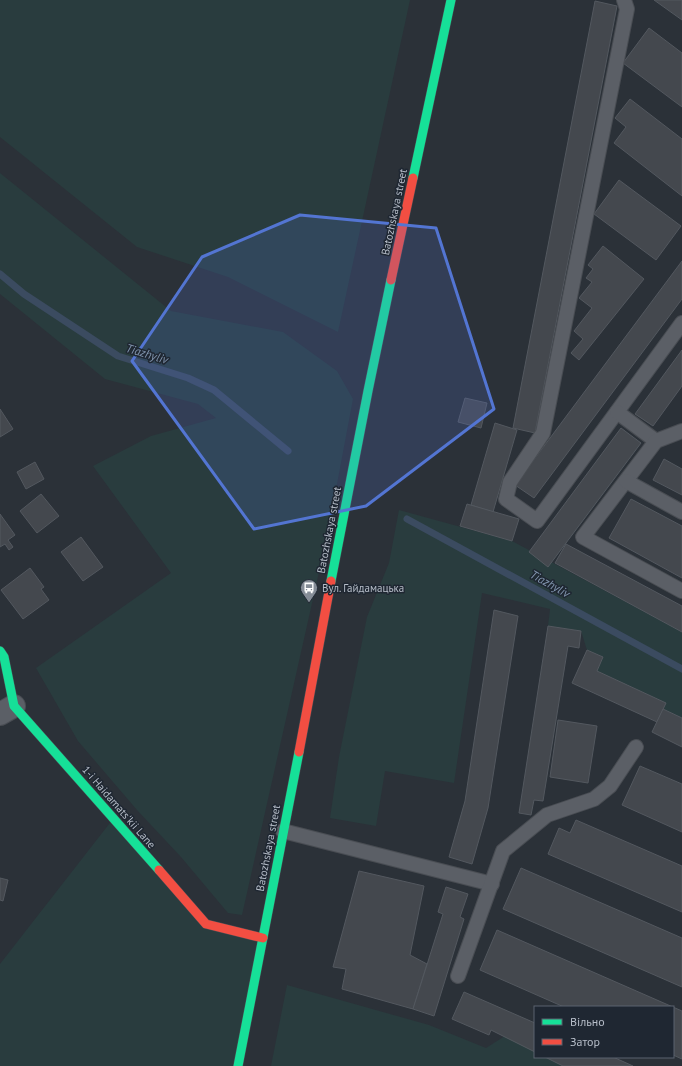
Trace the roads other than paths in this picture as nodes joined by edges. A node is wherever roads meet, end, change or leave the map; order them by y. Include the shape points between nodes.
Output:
1 (451, 0) edge
2 (624, 0) edge
3 (682, 323) edge
4 (617, 412) junction
5 (682, 431) edge
6 (656, 441) junction
7 (626, 481) junction
8 (682, 512) edge
9 (682, 591) edge
10 (0, 651) edge
11 (7, 710) edge
12 (636, 747) dead end
13 (283, 831) junction
14 (492, 884) junction
15 (263, 938) junction
16 (458, 976) dead end
17 (238, 1066) edge

1 - 13 street, Batozhskaya street via 368,391
2 - 4 lane via 627,9 543,433 510,482 506,499 537,521
3 - 4 lane
4 - 6 lane
5 - 6 lane
6 - 7 lane
7 - 8 lane
7 - 9 lane via 583,537
10 - 11 street, 1-i Haidamats'kii Lane via 4,657
11 - 15 street, 1-i Haidamats'kii Lane via 206,924
12 - 14 lane via 610,786 594,799 547,815 504,851
13 - 14 lane
13 - 15 street, Batozhskaya street
14 - 16 lane
15 - 17 street, Batozhskaya street

